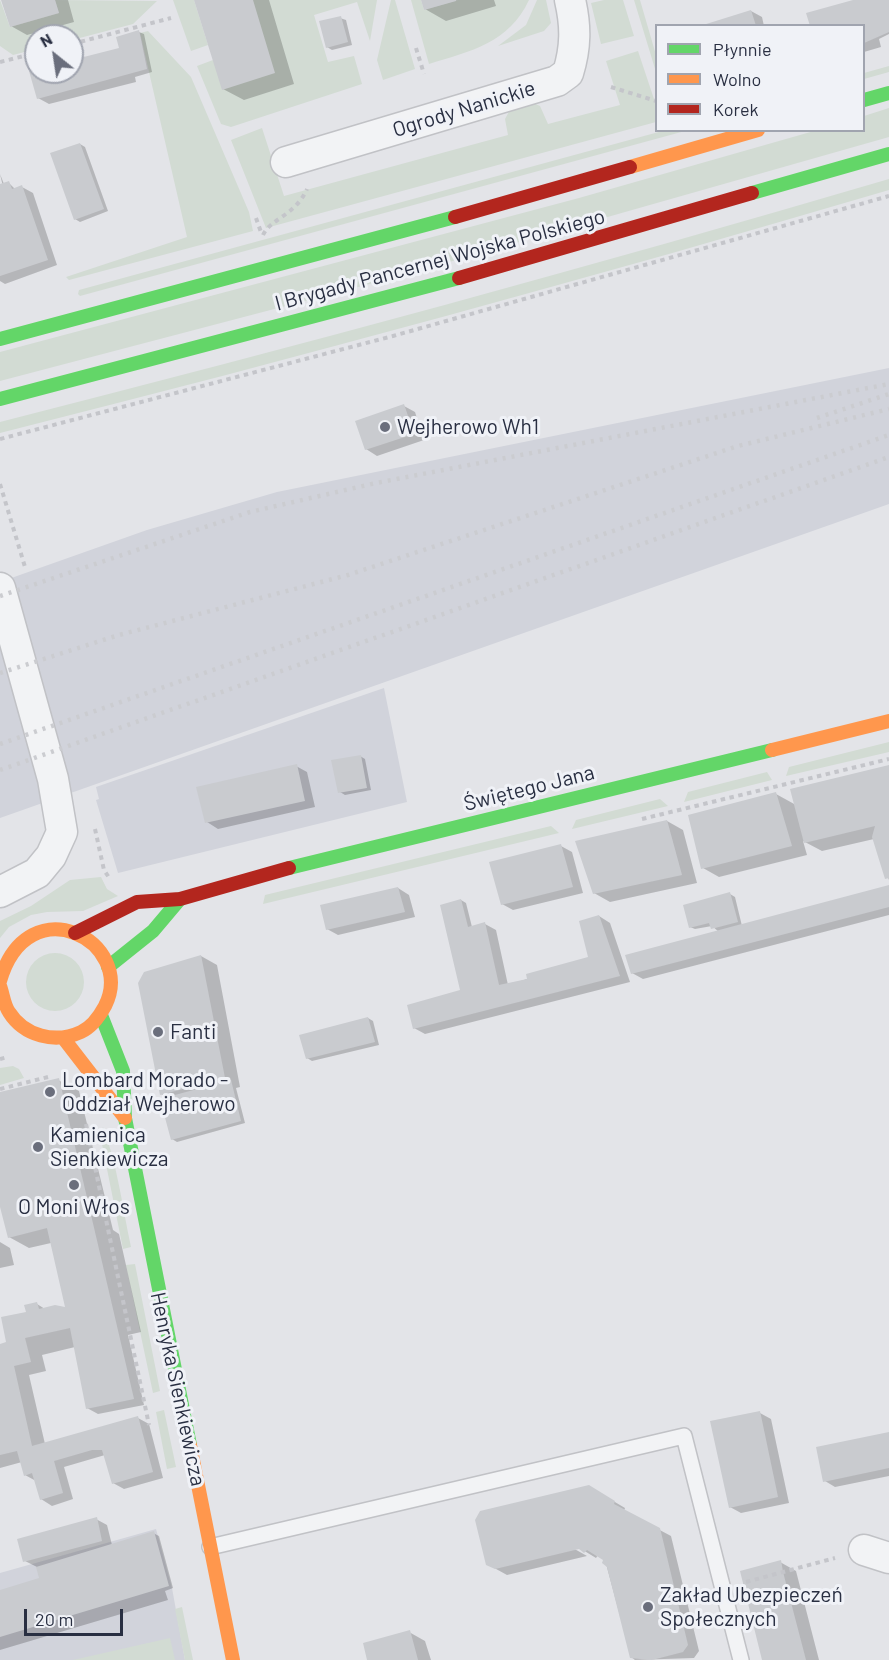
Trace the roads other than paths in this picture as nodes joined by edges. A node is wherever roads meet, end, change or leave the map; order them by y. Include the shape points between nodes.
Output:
1 (570, 0) edge
2 (889, 93) edge
3 (865, 100) edge
4 (751, 132) edge
5 (889, 154) edge
6 (286, 162) dead end
7 (0, 339) edge
8 (0, 399) edge
9 (0, 588) edge
10 (889, 721) edge
11 (0, 892) edge
12 (180, 899) junction
13 (75, 933) junction
14 (108, 967) junction
15 (0, 981) edge
16 (0, 987) edge
17 (101, 1015) junction
18 (64, 1039) junction
19 (125, 1118) junction
20 (210, 1547) junction
21 (232, 1660) edge
22 (741, 1660) edge

1 - 6 street, Ogrody Nanickie via 576,46 568,73 557,81
2 - 3 street
4 - 7 street, I Brygady Pancernej Wojska Polskiego via 360,244
5 - 8 street, I Brygady Pancernej Wojska Polskiego via 404,294
9 - 11 street via 53,780 62,832 51,856 37,873
10 - 12 street, Świętego Jana via 266,874
12 - 13 street, Świętego Jana via 137,902
12 - 14 street via 153,932
13 - 14 street via 95,947
13 - 15 street via 58,929 24,938 11,950
14 - 17 street via 109,1000
16 - 18 street via 13,1027 48,1040
17 - 18 street via 85,1030
17 - 19 street, Henryka Sienkiewicza via 123,1071
18 - 19 street, Henryka Sienkiewicza
19 - 20 street, Henryka Sienkiewicza
20 - 21 street, Henryka Sienkiewicza
20 - 22 lane via 684,1436

